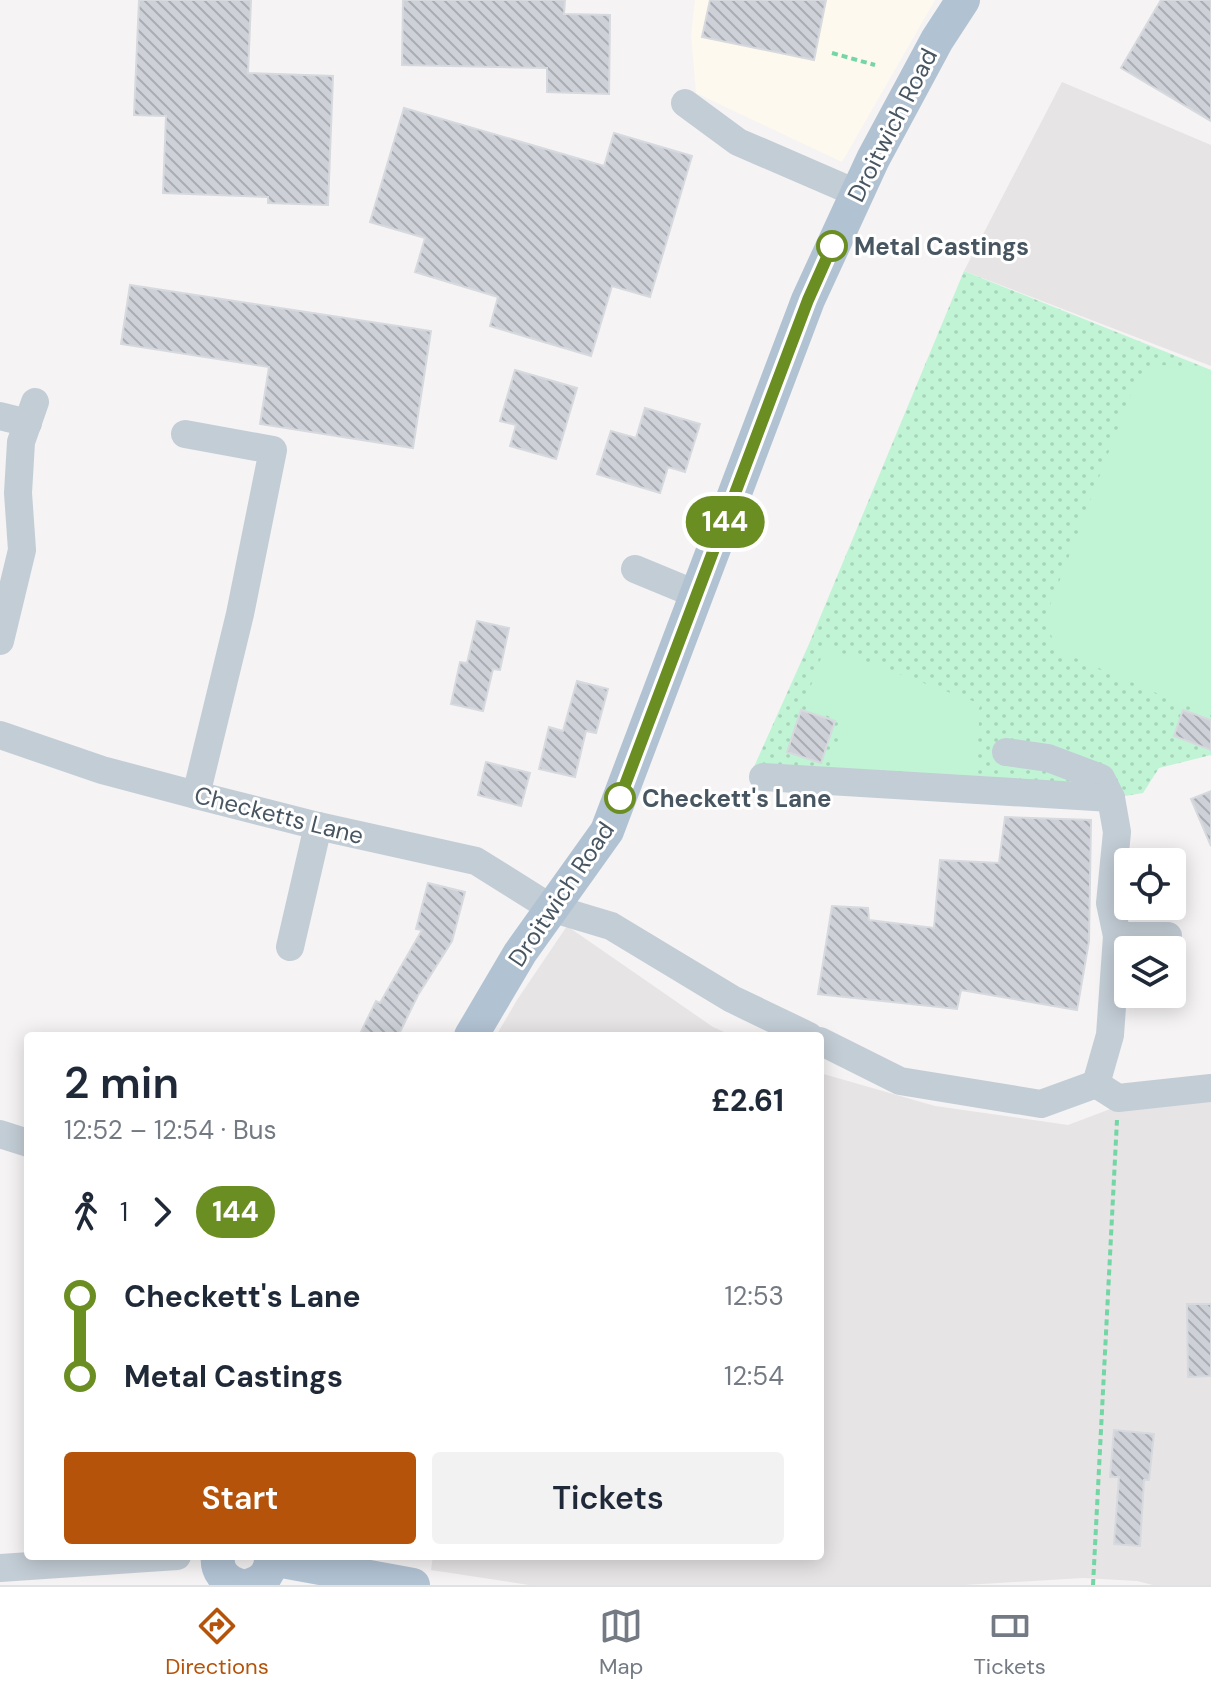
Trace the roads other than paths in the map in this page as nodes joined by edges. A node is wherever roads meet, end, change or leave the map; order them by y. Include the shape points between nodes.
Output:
1 (963, 0) edge
2 (685, 103) dead end
3 (856, 193) junction
4 (0, 416) edge
5 (185, 434) dead end
6 (635, 569) dead end
7 (698, 595) junction
8 (0, 641) edge
9 (0, 735) edge
10 (1006, 752) dead end
11 (763, 777) dead end
12 (196, 795) junction
13 (1111, 798) junction
14 (318, 826) junction
15 (551, 908) junction
16 (1117, 936) edge
17 (290, 947) dead end
18 (1114, 978) edge
19 (473, 1032) edge
20 (801, 1032) edge
21 (824, 1043) edge
22 (1211, 1088) edge
23 (1107, 1091) junction
24 (0, 1134) edge
25 (24, 1142) edge
26 (118, 1560) edge
27 (270, 1560) edge
28 (286, 1560) edge
29 (0, 1568) edge
30 (234, 1579) edge
31 (413, 1585) edge

1 - 3 main road, Droitwich Road
2 - 3 street via 738,142
3 - 7 main road, Droitwich Road via 808,300
4 - 8 street via 31,412 21,442 22,550
5 - 12 street via 273,450
6 - 7 street
7 - 15 main road, Droitwich Road via 607,831
9 - 12 street, Checketts Lane
10 - 13 street via 1048,758 1101,778
11 - 13 street
12 - 14 street, Checketts Lane
13 - 16 street via 1117,832 1110,903
14 - 15 street, Checketts Lane via 476,861
14 - 17 street
15 - 19 main road, Droitwich Road
15 - 20 street, Checketts Lane via 611,926 732,999
18 - 23 street
21 - 23 street via 900,1081 1041,1104
22 - 23 street
24 - 25 street
26 - 29 street
27 - 30 main road via 267,1575 257,1584
28 - 31 main road

